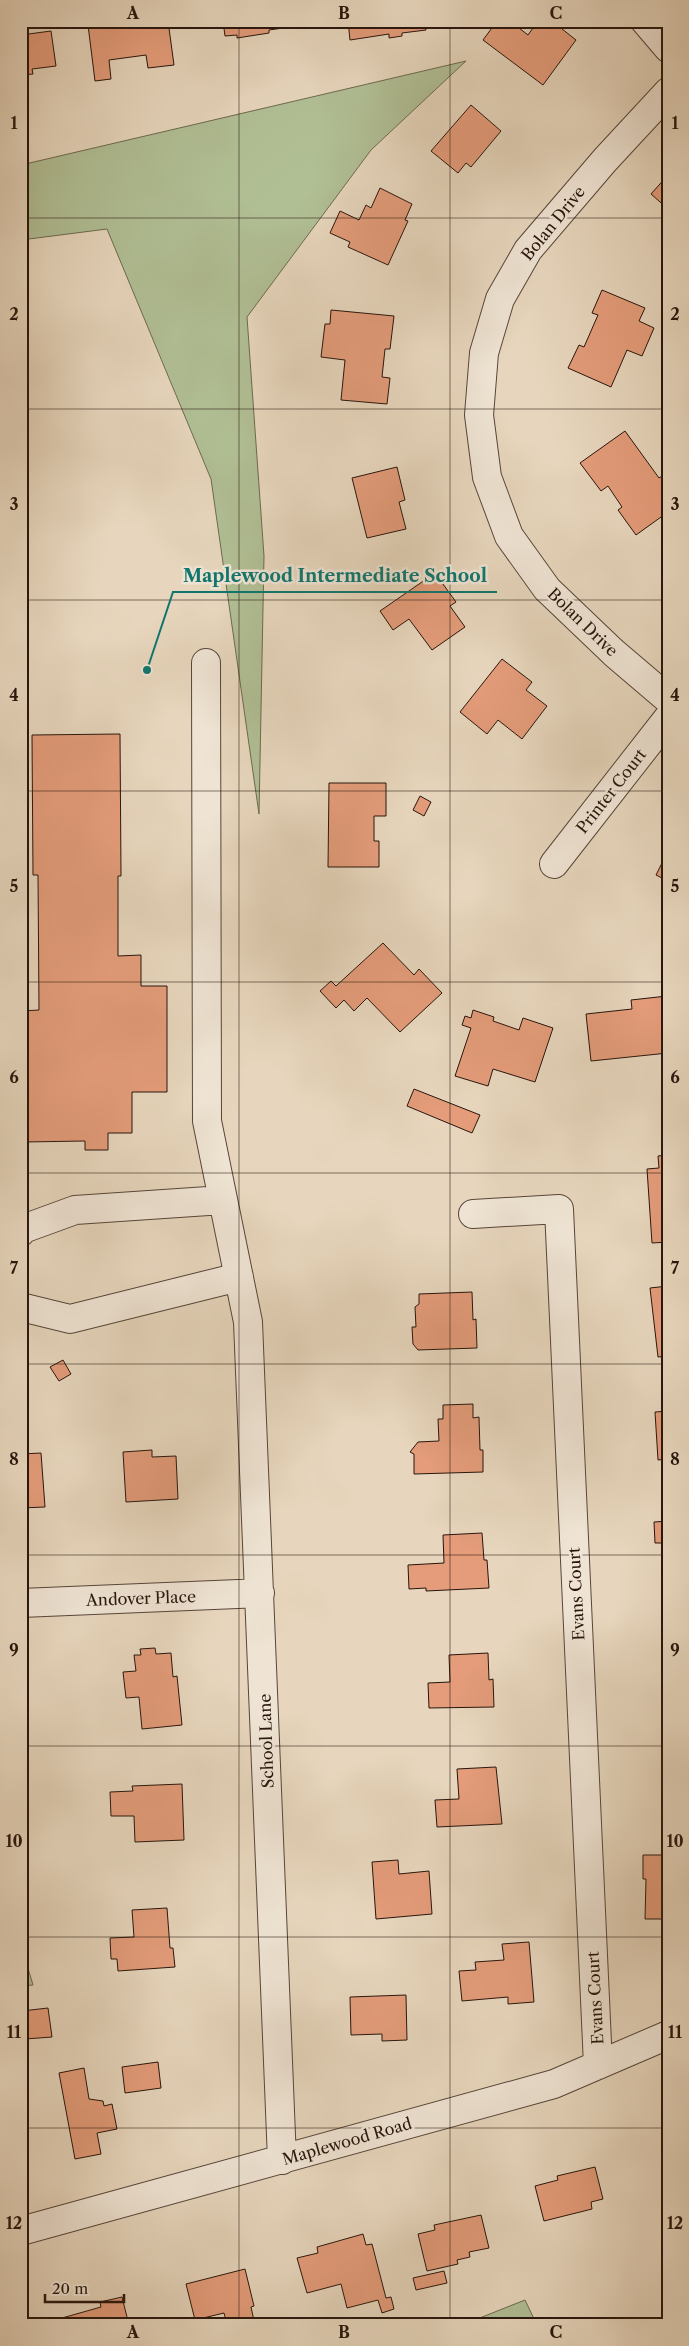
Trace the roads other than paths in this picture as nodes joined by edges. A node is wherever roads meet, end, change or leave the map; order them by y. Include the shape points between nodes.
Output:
1 (645, 21) edge
2 (668, 48) edge
3 (668, 92) edge
4 (206, 663) dead end
5 (668, 699) edge
6 (668, 718) edge
7 (554, 864) dead end
8 (223, 1200) junction
9 (473, 1214) dead end
10 (21, 1232) edge
11 (239, 1277) junction
12 (21, 1307) edge
13 (260, 1593) junction
14 (21, 1603) edge
15 (668, 2035) edge
16 (598, 2066) junction
17 (282, 2160) junction
18 (21, 2231) edge

1 - 2 street
3 - 5 street, Bolan Drive via 528,250 500,300 484,353 479,415 487,477 509,536 548,588 614,653
4 - 8 street, School Lane via 208,1121
6 - 7 street, Printer Court
8 - 10 street via 76,1210
8 - 11 street, School Lane
9 - 16 street, Evans Court via 559,1209
11 - 12 street via 70,1319
11 - 13 street, School Lane via 248,1322
13 - 14 street, Andover Place
13 - 17 street, School Lane
15 - 16 street, Maplewood Road
16 - 17 street, Maplewood Road via 554,2084
17 - 18 street, Maplewood Road

